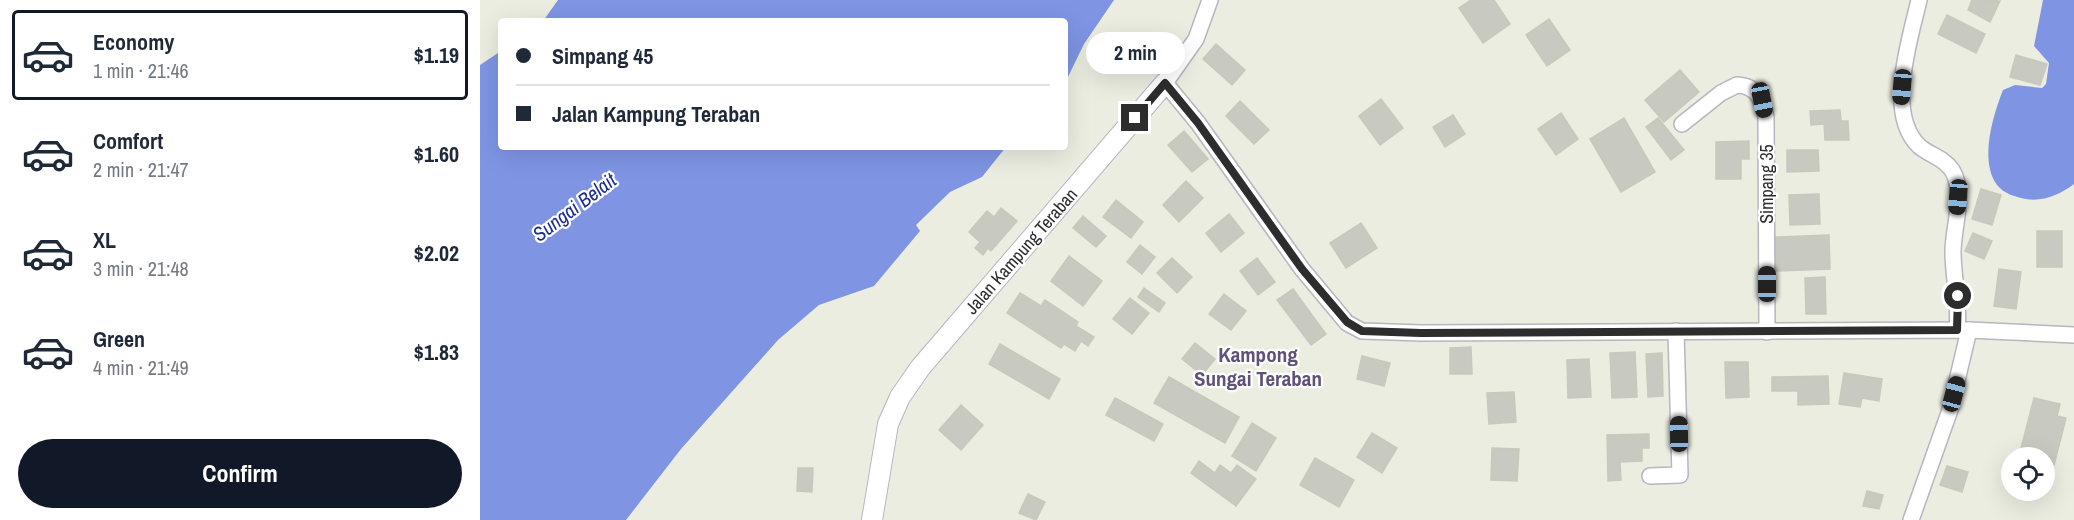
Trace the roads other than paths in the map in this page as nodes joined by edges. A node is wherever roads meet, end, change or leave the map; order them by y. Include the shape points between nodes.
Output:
1 (1210, 0) edge
2 (1919, 0) edge
3 (1165, 83) junction
4 (1682, 124) dead end
5 (1963, 330) junction
6 (1676, 331) junction
7 (1767, 332) junction
8 (2074, 334) edge
9 (1650, 476) dead end
10 (872, 520) edge
11 (1911, 520) edge

1 - 3 street, Jalan Kampung Teraban via 1196,39
2 - 5 street via 1901,102 1908,130 1920,147 1936,154 1953,171 1958,197 1953,253
3 - 6 street via 1302,269 1347,322 1362,331
3 - 10 street, Jalan Kampung Teraban via 920,368 900,397 888,424
4 - 7 street, Simpang 35 via 1737,85 1755,90 1762,100 1766,117
5 - 7 street
5 - 8 street
5 - 11 street via 1950,410
6 - 7 street
6 - 9 street via 1680,475

